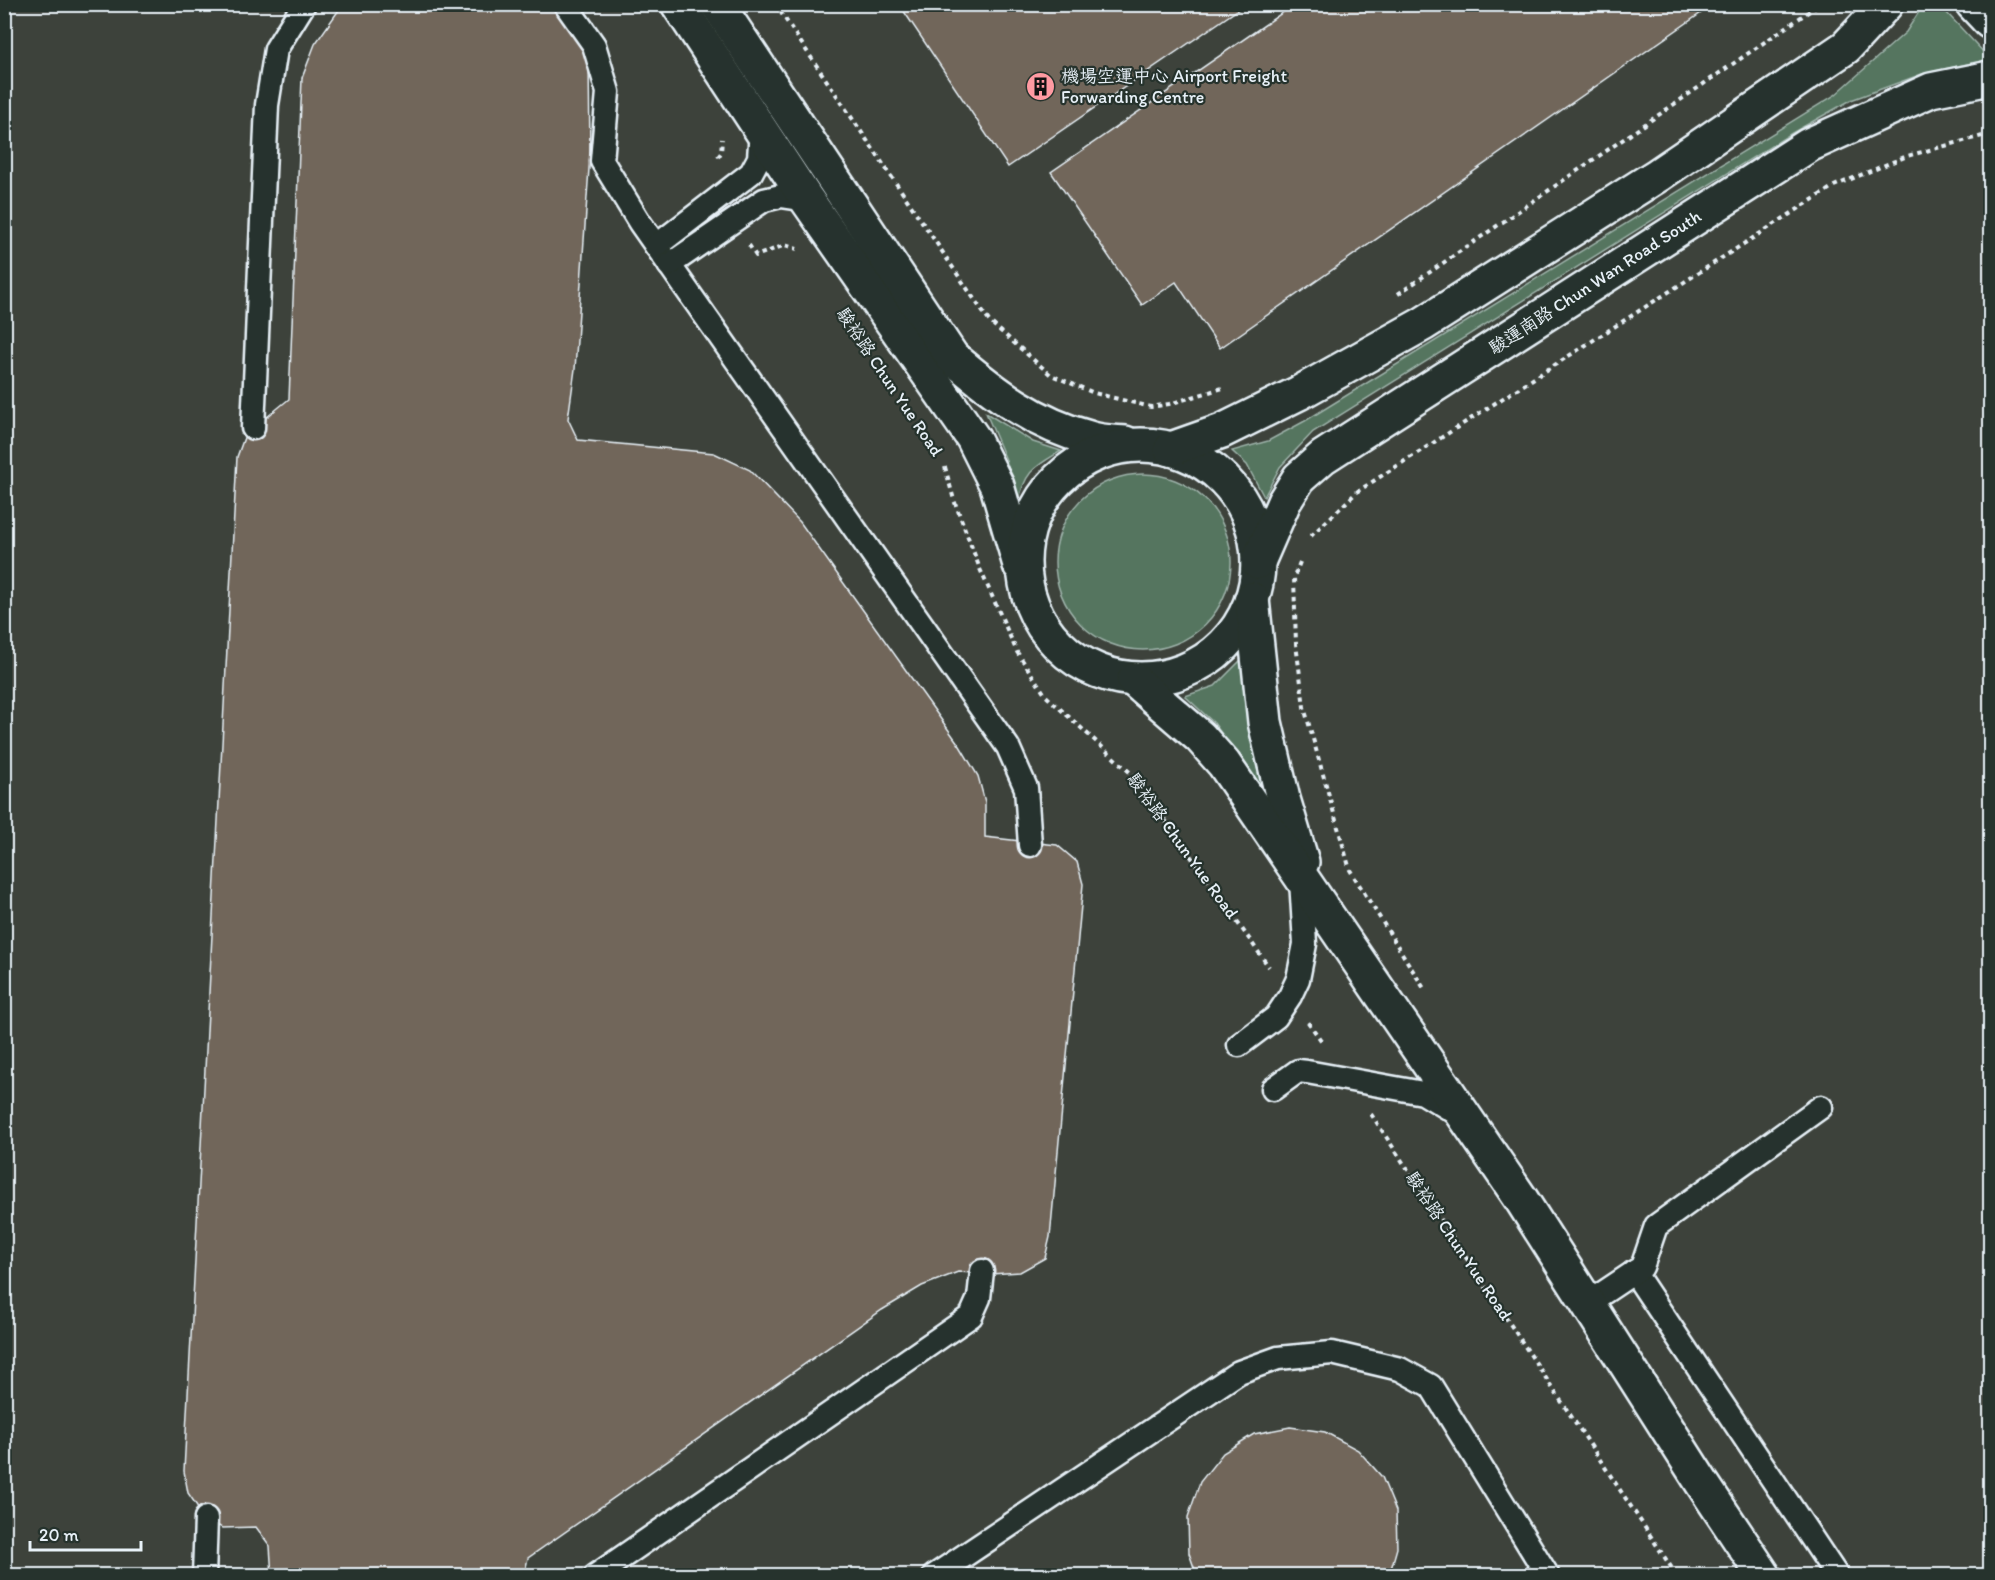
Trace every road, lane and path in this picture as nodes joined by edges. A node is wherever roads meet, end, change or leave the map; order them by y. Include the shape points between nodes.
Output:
1 (304, 4) edge
2 (565, 4) edge
3 (678, 4) edge
4 (717, 4) edge
5 (775, 4) edge
6 (1820, 4) edge
7 (1886, 4) edge
8 (1973, 4) edge
9 (1990, 22) edge
10 (1990, 78) edge
11 (761, 130) junction
12 (723, 133) dead end
13 (1990, 134) edge
14 (719, 200) junction
15 (807, 200) junction
16 (733, 220) junction
17 (656, 246) junction
18 (804, 252) dead end
19 (669, 265) junction
20 (1389, 300) dead end
21 (1234, 384) dead end
22 (253, 428) dead end
23 (1136, 445) junction
24 (1171, 449) junction
25 (942, 456) dead end
26 (1307, 545) dead end
27 (1302, 556) dead end
28 (1258, 562) junction
29 (1027, 590) junction
30 (1252, 599) junction
31 (1134, 680) junction
32 (1030, 845) dead end
33 (1306, 886) junction
34 (1425, 991) dead end
35 (1290, 996) junction
36 (1239, 1045) dead end
37 (1348, 1080) junction
38 (1273, 1089) dead end
39 (1821, 1107) dead end
40 (1465, 1118) junction
41 (982, 1271) dead end
42 (1634, 1272) junction
43 (1588, 1304) junction
44 (206, 1518) dead end
45 (204, 1575) edge
46 (595, 1575) edge
47 (934, 1575) edge
48 (1548, 1575) edge
49 (1677, 1575) edge
50 (1764, 1575) edge
51 (1837, 1575) edge

1 - 22 lane via 276,49 267,105
2 - 17 lane via 594,45 609,92 602,161
3 - 11 street, 駿裕路 Chun Yue Road
4 - 23 street via 952,357 988,388 1055,428 1091,439
5 - 21 path via 989,321 1051,375 1094,393 1151,407
6 - 20 path
7 - 24 street via 1846,47 1658,175 1423,324 1299,393 1222,431
8 - 9 street
10 - 28 street, 駿運南路 Chun Wan Road South via 1931,90 1809,145 1323,457 1299,478 1284,502
11 - 14 lane via 759,158 751,173
11 - 15 street, 駿裕路 Chun Yue Road
12 - 14 path via 721,153 704,178
13 - 26 path via 1907,156 1834,186 1358,491 1311,535
14 - 17 lane
15 - 16 lane via 781,196 764,200
15 - 29 street, 駿裕路 Chun Yue Road via 973,438 997,486
16 - 18 path via 756,256 785,245
16 - 19 lane
17 - 19 lane
19 - 32 lane via 1008,747 1026,788
23 - 24 street
23 - 29 street via 1102,451 1072,467 1047,492 1031,522 1024,556
24 - 28 street via 1199,460 1224,479 1242,503 1254,531
25 - 35 path, 駿裕路 Chun Yue Road via 980,569 1022,661 1046,696 1134,776
27 - 34 path via 1294,577 1296,644 1305,713 1350,870
28 - 30 street
29 - 31 street via 1042,625 1066,652 1098,671
30 - 31 street via 1235,634 1207,660 1172,676
30 - 33 street via 1265,722
31 - 33 street via 1200,737 1224,764
33 - 35 lane via 1305,944
33 - 40 street
35 - 36 lane via 1276,1017
35 - 37 path, 駿裕路 Chun Yue Road
37 - 38 lane via 1298,1071
37 - 40 lane via 1423,1093
37 - 49 path, 駿裕路 Chun Yue Road
39 - 42 lane via 1656,1226 1642,1267
40 - 43 street
41 - 46 lane via 979,1298 971,1316
42 - 43 lane
42 - 51 lane
43 - 50 street
44 - 45 lane
47 - 48 lane via 1239,1372 1278,1358 1332,1353 1400,1369 1431,1386

